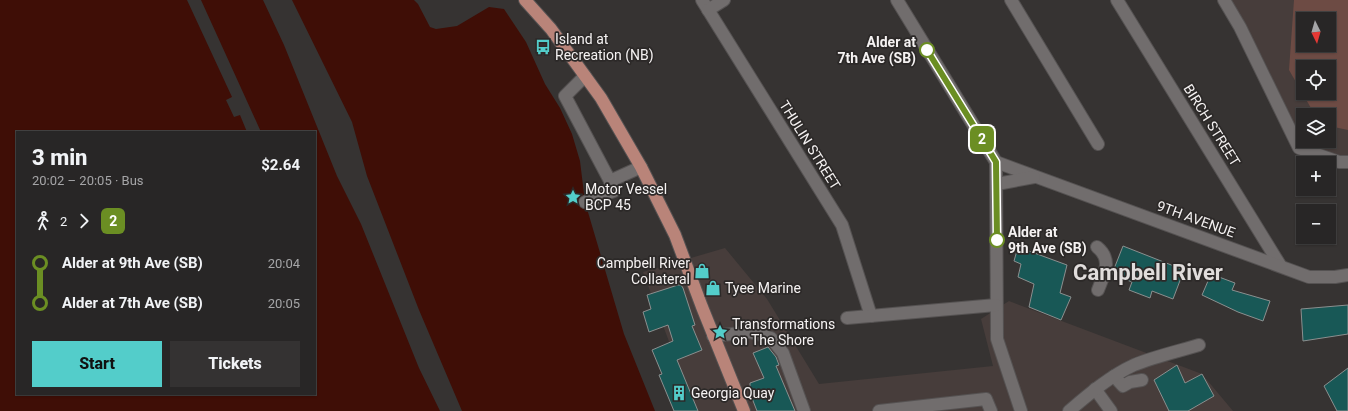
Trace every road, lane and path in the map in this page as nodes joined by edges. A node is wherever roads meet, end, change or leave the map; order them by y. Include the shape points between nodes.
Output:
1 (525, 0) edge
2 (724, 0) edge
3 (897, 0) edge
4 (1011, 0) edge
5 (1118, 0) edge
6 (1224, 0) edge
7 (705, 5) edge
8 (585, 76) junction
9 (1098, 144) dead end
10 (996, 162) junction
11 (1348, 162) edge
12 (640, 167) junction
13 (1035, 177) junction
14 (610, 181) junction
15 (997, 184) junction
16 (585, 202) dead end
17 (1097, 247) dead end
18 (1280, 265) junction
19 (1348, 275) edge
20 (1098, 290) dead end
21 (996, 305) junction
22 (871, 316) junction
23 (847, 318) dead end
24 (713, 336) junction
25 (1199, 345) dead end
26 (1114, 376) junction
27 (1142, 380) dead end
28 (1096, 389) junction
29 (744, 411) edge
30 (804, 411) edge
31 (879, 411) edge
32 (991, 411) edge
33 (1021, 411) edge
34 (1069, 411) edge
35 (1111, 411) edge

1 - 8 main road via 551,29
2 - 7 street
3 - 10 street
4 - 9 street
5 - 18 street, BIRCH STREET
6 - 11 street via 1240,27 1298,148 1340,162
7 - 22 street, THULIN STREET via 842,225
8 - 12 main road via 601,98
8 - 14 street via 565,96
10 - 13 street, 9TH AVENUE
10 - 15 street
12 - 14 street
12 - 24 main road via 675,235
13 - 15 street
13 - 18 street, 9TH AVENUE
14 - 16 street via 614,192
15 - 21 street
17 - 20 street via 1106,258
18 - 19 street, 9TH AVENUE via 1309,277
21 - 22 street
21 - 33 street via 997,340
22 - 23 street
24 - 29 main road
24 - 30 street via 750,332 770,338 783,353
25 - 26 street via 1135,365
26 - 27 street via 1123,386
26 - 28 street
28 - 34 street
28 - 35 street
31 - 32 street via 986,399

